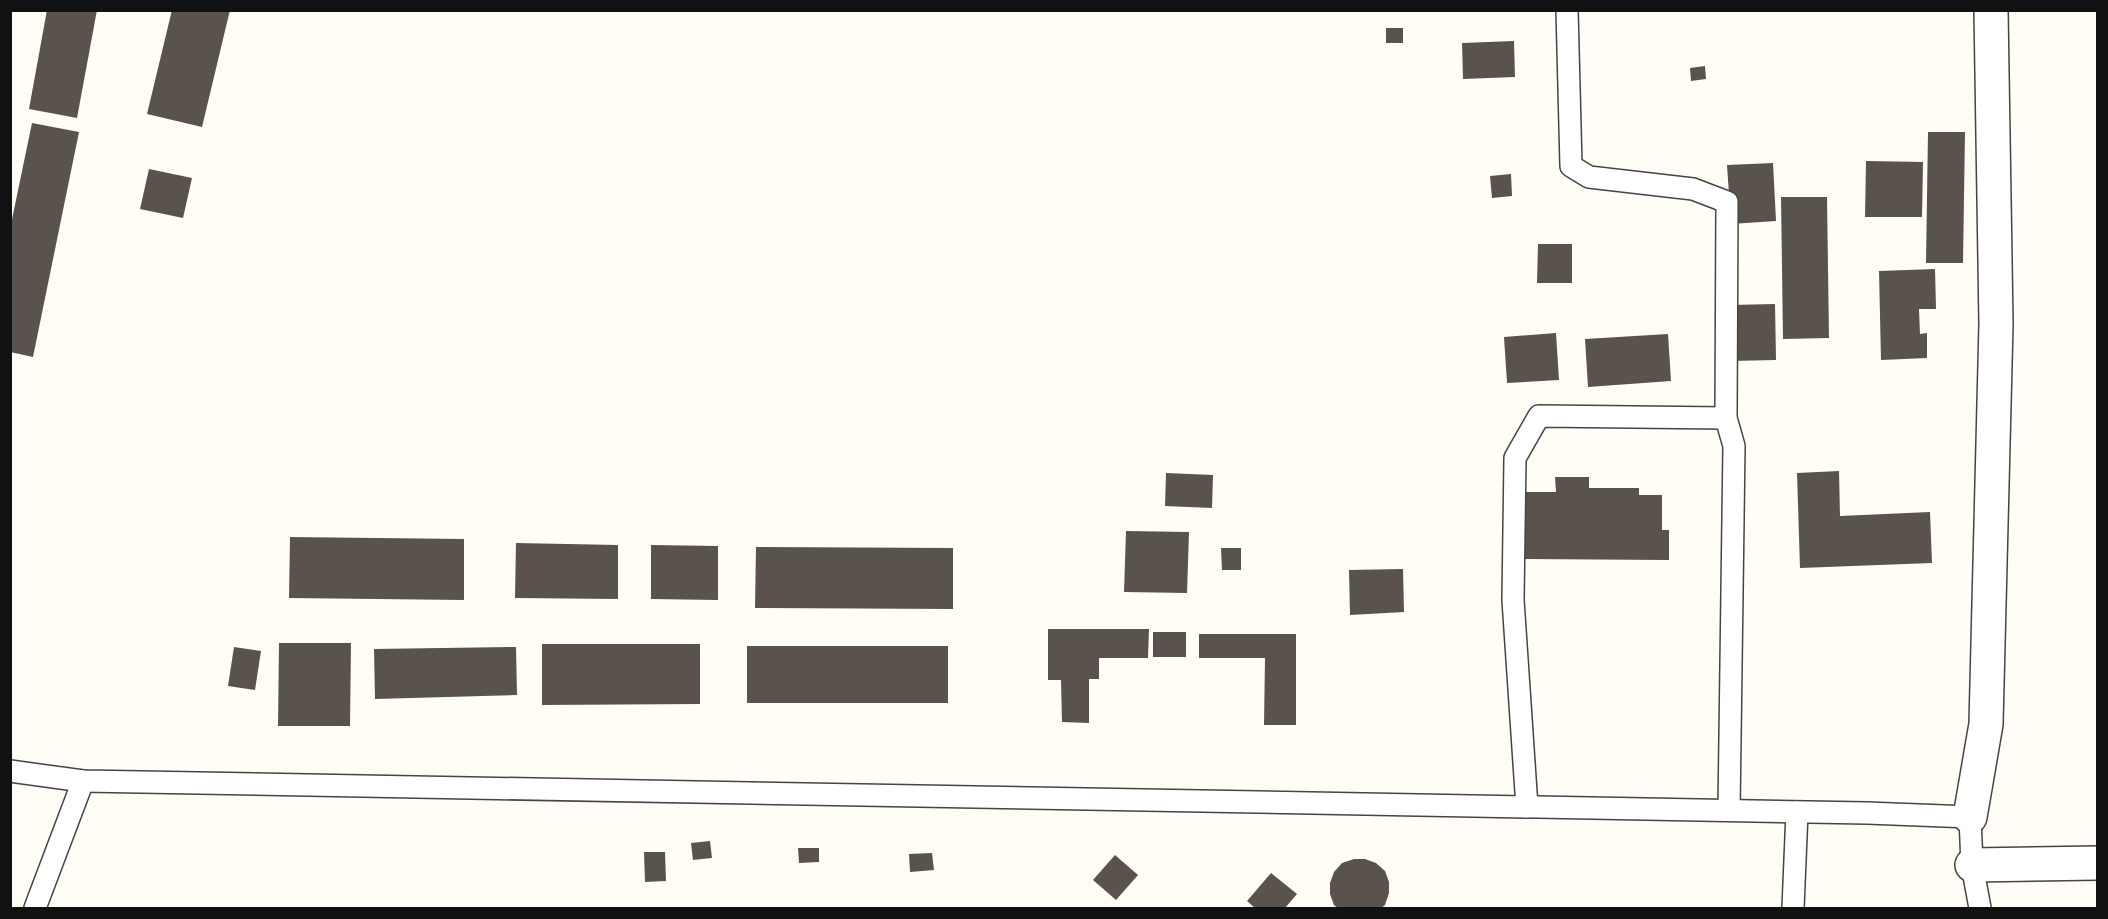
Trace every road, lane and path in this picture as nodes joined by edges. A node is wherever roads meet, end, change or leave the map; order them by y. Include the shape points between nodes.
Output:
1 (1567, 10) edge
2 (1991, 10) edge
3 (1726, 418) junction
4 (10, 771) edge
5 (83, 781) junction
6 (1527, 807) junction
7 (1729, 810) junction
8 (1797, 812) junction
9 (1970, 817) junction
10 (2097, 863) edge
11 (1972, 865) junction
12 (35, 909) edge
13 (1793, 909) edge
14 (1980, 909) edge

1 - 3 lane via 1570,166 1589,177 1693,189 1727,202
2 - 9 street via 1996,324 1986,724
3 - 6 lane via 1539,416 1515,458 1513,600
3 - 7 lane via 1734,446
4 - 5 lane
5 - 6 lane
5 - 12 lane
6 - 7 lane
7 - 8 lane
8 - 9 lane
8 - 13 lane
9 - 11 lane
10 - 11 street
11 - 14 lane

